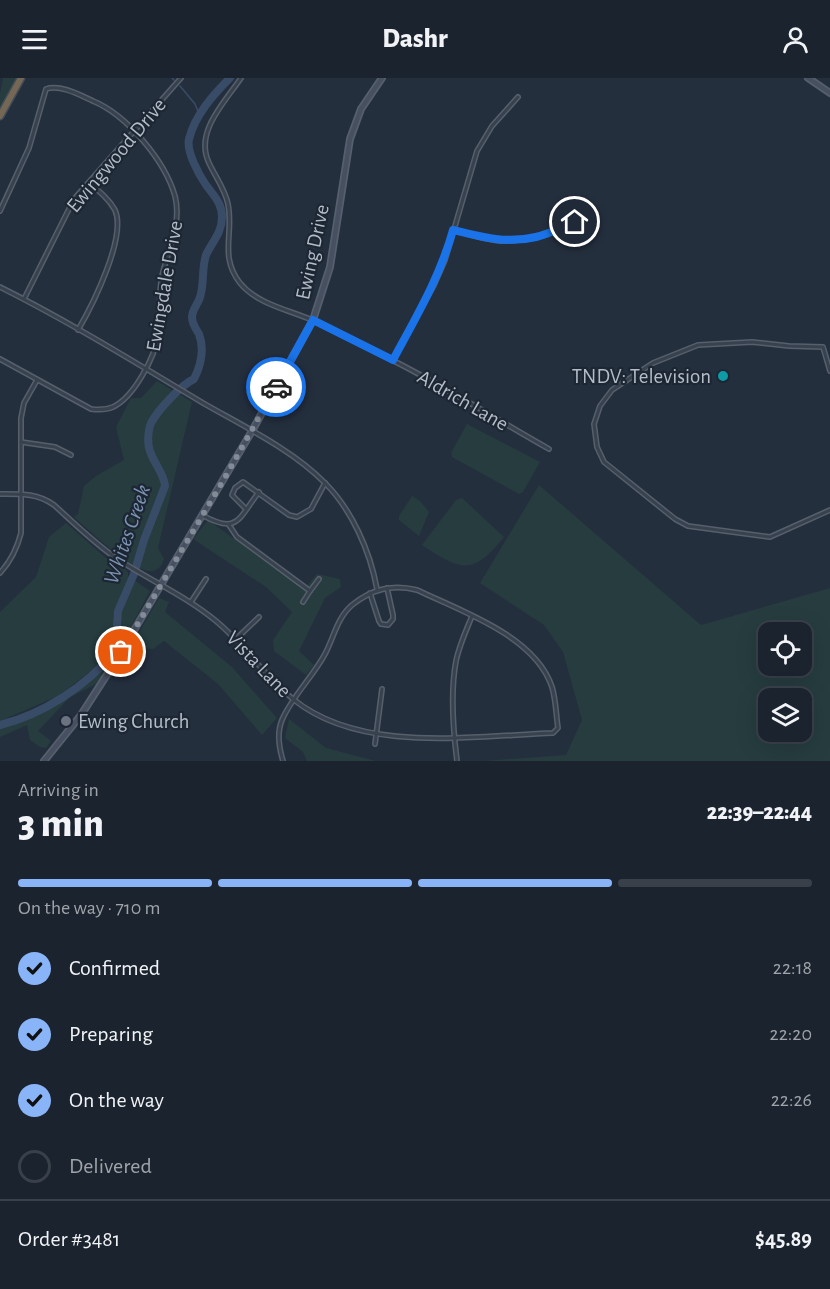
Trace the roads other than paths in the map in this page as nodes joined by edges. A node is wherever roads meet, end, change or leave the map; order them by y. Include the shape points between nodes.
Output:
1 (21, 78) edge
2 (181, 78) edge
3 (241, 78) edge
4 (382, 78) edge
5 (808, 78) edge
6 (830, 93) edge
7 (518, 97) dead end
8 (0, 116) edge
9 (134, 131) junction
10 (88, 183) junction
11 (0, 211) edge
12 (594, 214) dead end
13 (453, 230) junction
14 (0, 287) edge
15 (24, 299) junction
16 (313, 320) junction
17 (78, 330) junction
18 (830, 345) edge
19 (823, 347) junction
20 (0, 359) edge
21 (393, 360) junction
22 (146, 369) junction
23 (830, 371) edge
24 (37, 380) junction
25 (252, 431) junction
26 (21, 442) junction
27 (549, 449) dead end
28 (71, 455) dead end
29 (325, 483) junction
30 (259, 492) junction
31 (0, 494) edge
32 (21, 494) junction
33 (246, 508) junction
34 (830, 510) edge
35 (202, 515) junction
36 (229, 525) junction
37 (0, 573) edge
38 (206, 579) dead end
39 (319, 579) dead end
40 (160, 585) junction
41 (387, 588) junction
42 (377, 589) junction
43 (310, 591) junction
44 (369, 593) junction
45 (191, 602) junction
46 (303, 602) dead end
47 (472, 616) junction
48 (259, 617) dead end
49 (236, 639) junction
50 (382, 689) dead end
51 (294, 700) junction
52 (377, 735) junction
53 (454, 736) junction
54 (375, 744) dead end
55 (44, 761) edge
56 (283, 761) edge
57 (457, 761) edge

1 - 8 highway
2 - 9 street, Ewingwood Drive
3 - 16 street, Aldrich Lane via 205,135 206,158 228,203 227,254 231,269 257,297
4 - 16 street, Ewing Drive via 361,109 350,139 330,267
5 - 6 street
7 - 13 street via 492,126 477,151
9 - 10 street, Ewingwood Drive
9 - 11 street, Ewingdale Drive via 99,103 75,93 46,89 29,148
9 - 22 street, Ewingdale Drive via 160,164 175,195 178,218 161,278 158,336
10 - 15 street, Ewingwood Drive via 64,216
10 - 17 street via 116,212 118,230 94,302
12 - 13 street via 537,237 512,241
13 - 21 street via 434,285
14 - 15 street
15 - 17 street
16 - 21 street, Aldrich Lane
16 - 25 street, Ewing Drive
17 - 22 street
18 - 19 street
19 - 23 street
19 - 34 street via 752,342 698,345 653,363 612,390 600,406 594,424 604,462 688,526 770,537
20 - 24 street, Ewingdale Drive
21 - 27 street, Aldrich Lane
22 - 24 street, Ewingdale Drive via 115,406 104,410 91,409
22 - 25 street
24 - 26 street via 24,403
25 - 29 street
25 - 35 street, Ewing Drive
26 - 28 street via 55,447
26 - 32 street
29 - 30 street via 310,509 297,517
29 - 42 street via 358,530
30 - 33 street
30 - 33 street via 243,482 235,488 232,495
31 - 32 street, Vista Lane
32 - 37 street via 21,533 17,548
32 - 40 street, Vista Lane via 44,498 98,543
33 - 36 street via 238,521
35 - 36 street
35 - 40 street, Ewing Drive
36 - 43 street via 237,537
38 - 45 street
39 - 43 street
40 - 45 street, Vista Lane
40 - 55 street, Ewing Drive via 81,716
41 - 42 street
41 - 44 street via 393,615 388,625 379,621
41 - 47 street via 417,590
42 - 44 street
43 - 46 street
44 - 51 street via 352,605 338,624 325,654
45 - 49 street, Vista Lane
47 - 53 street via 453,678
47 - 53 street, Vista Lane via 517,643 546,675 558,728 553,733
48 - 49 street
49 - 51 street, Vista Lane
50 - 52 street
51 - 52 street, Vista Lane via 345,726
51 - 56 street via 280,727
52 - 53 street, Vista Lane
52 - 54 street
53 - 57 street

